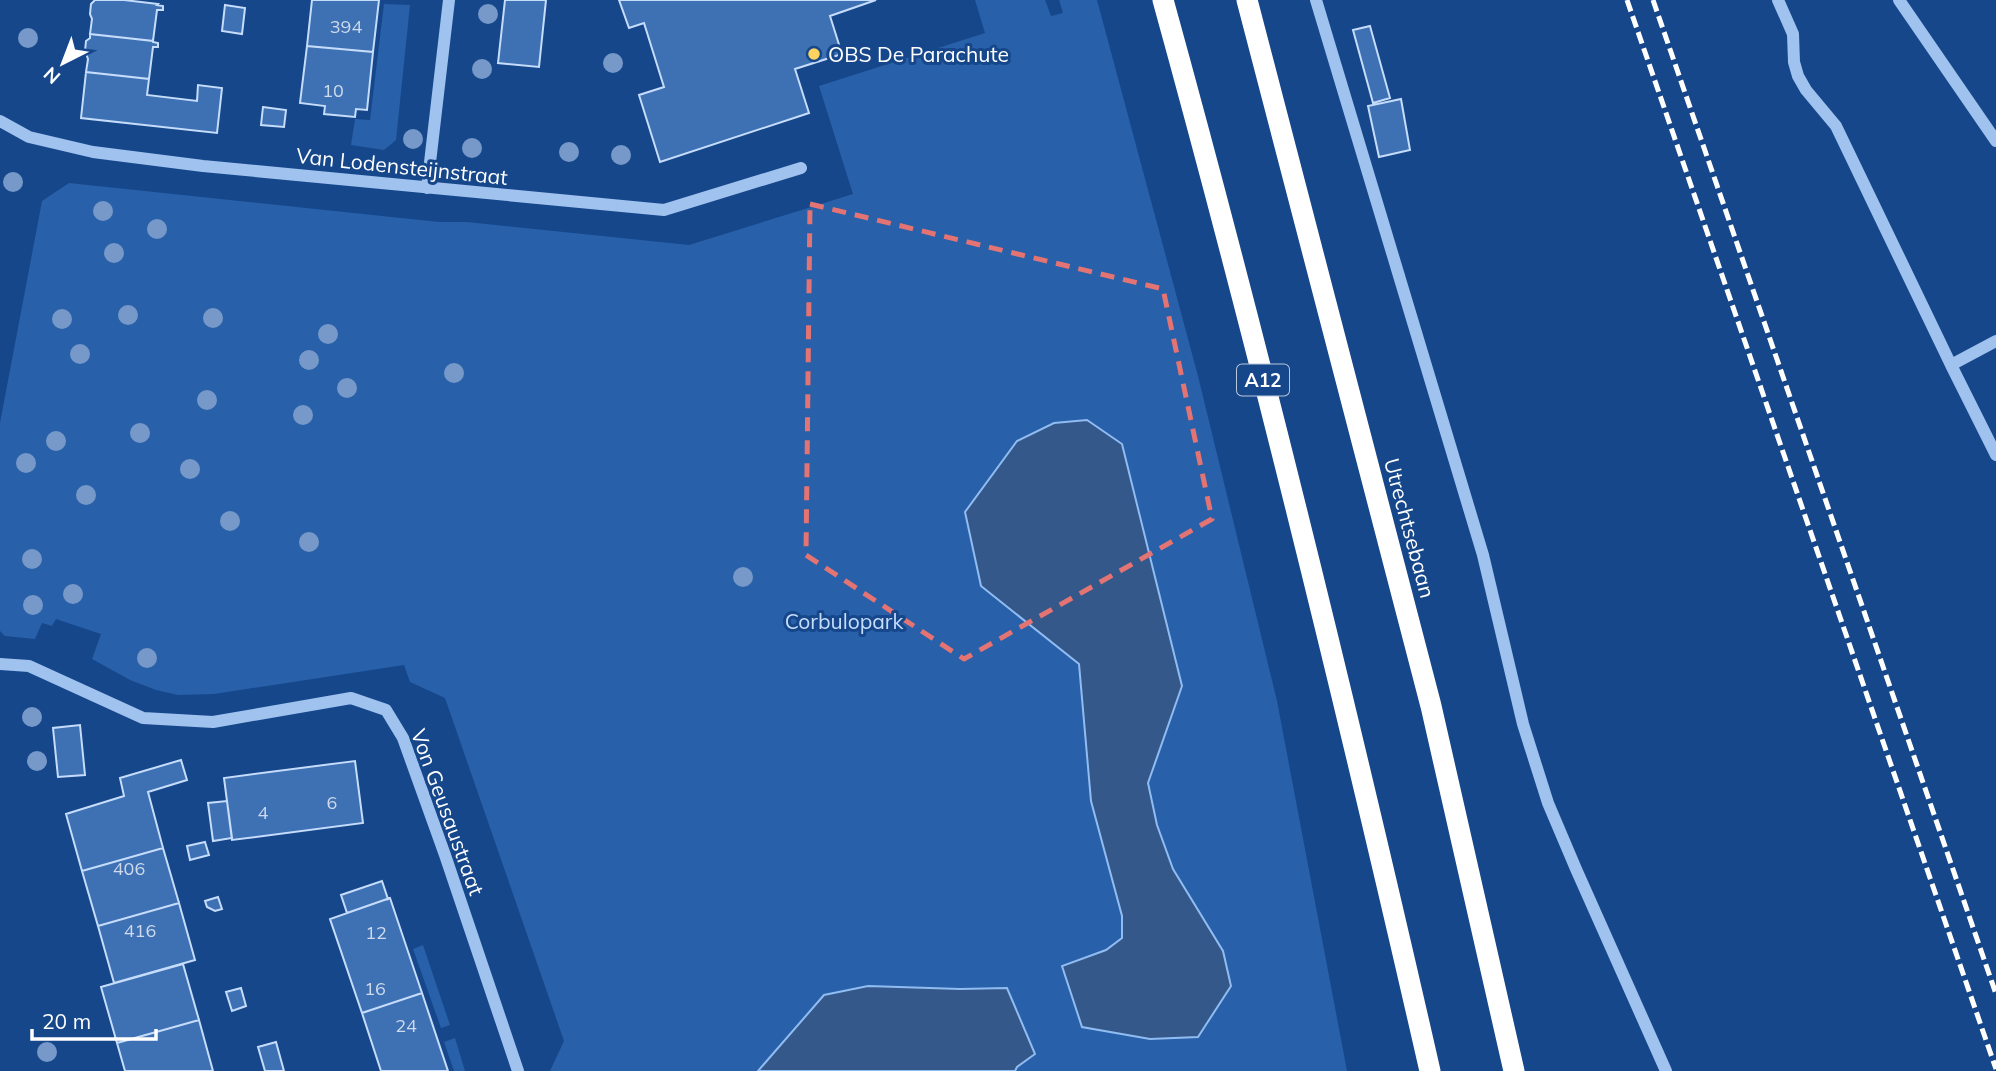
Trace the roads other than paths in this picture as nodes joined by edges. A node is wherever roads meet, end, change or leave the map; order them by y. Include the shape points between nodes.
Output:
1 (449, 0) edge
2 (1163, 0) edge
3 (1247, 0) edge
4 (1316, 0) edge
5 (1778, 0) edge
6 (1899, 0) edge
7 (0, 121) edge
8 (1996, 141) edge
9 (801, 168) dead end
10 (427, 188) junction
11 (1996, 341) edge
12 (1951, 365) junction
13 (1996, 455) edge
14 (0, 664) edge
15 (518, 1071) edge
16 (1430, 1071) edge
17 (1514, 1071) edge
18 (1666, 1071) edge

1 - 10 street
2 - 16 highway, A12 via 1359,762
3 - 17 highway, Utrechtsebaan via 1431,706
4 - 18 street via 1483,555 1523,724 1548,803
5 - 12 street via 1793,34 1798,76 1836,125
6 - 8 street
7 - 10 street, Van Lodensteijnstraat via 29,137 93,152
9 - 10 street, Van Lodensteijnstraat via 664,210
11 - 12 street
12 - 13 street
14 - 15 street, Von Geusaustraat via 29,666 143,718 213,722 351,698 386,710 403,738

